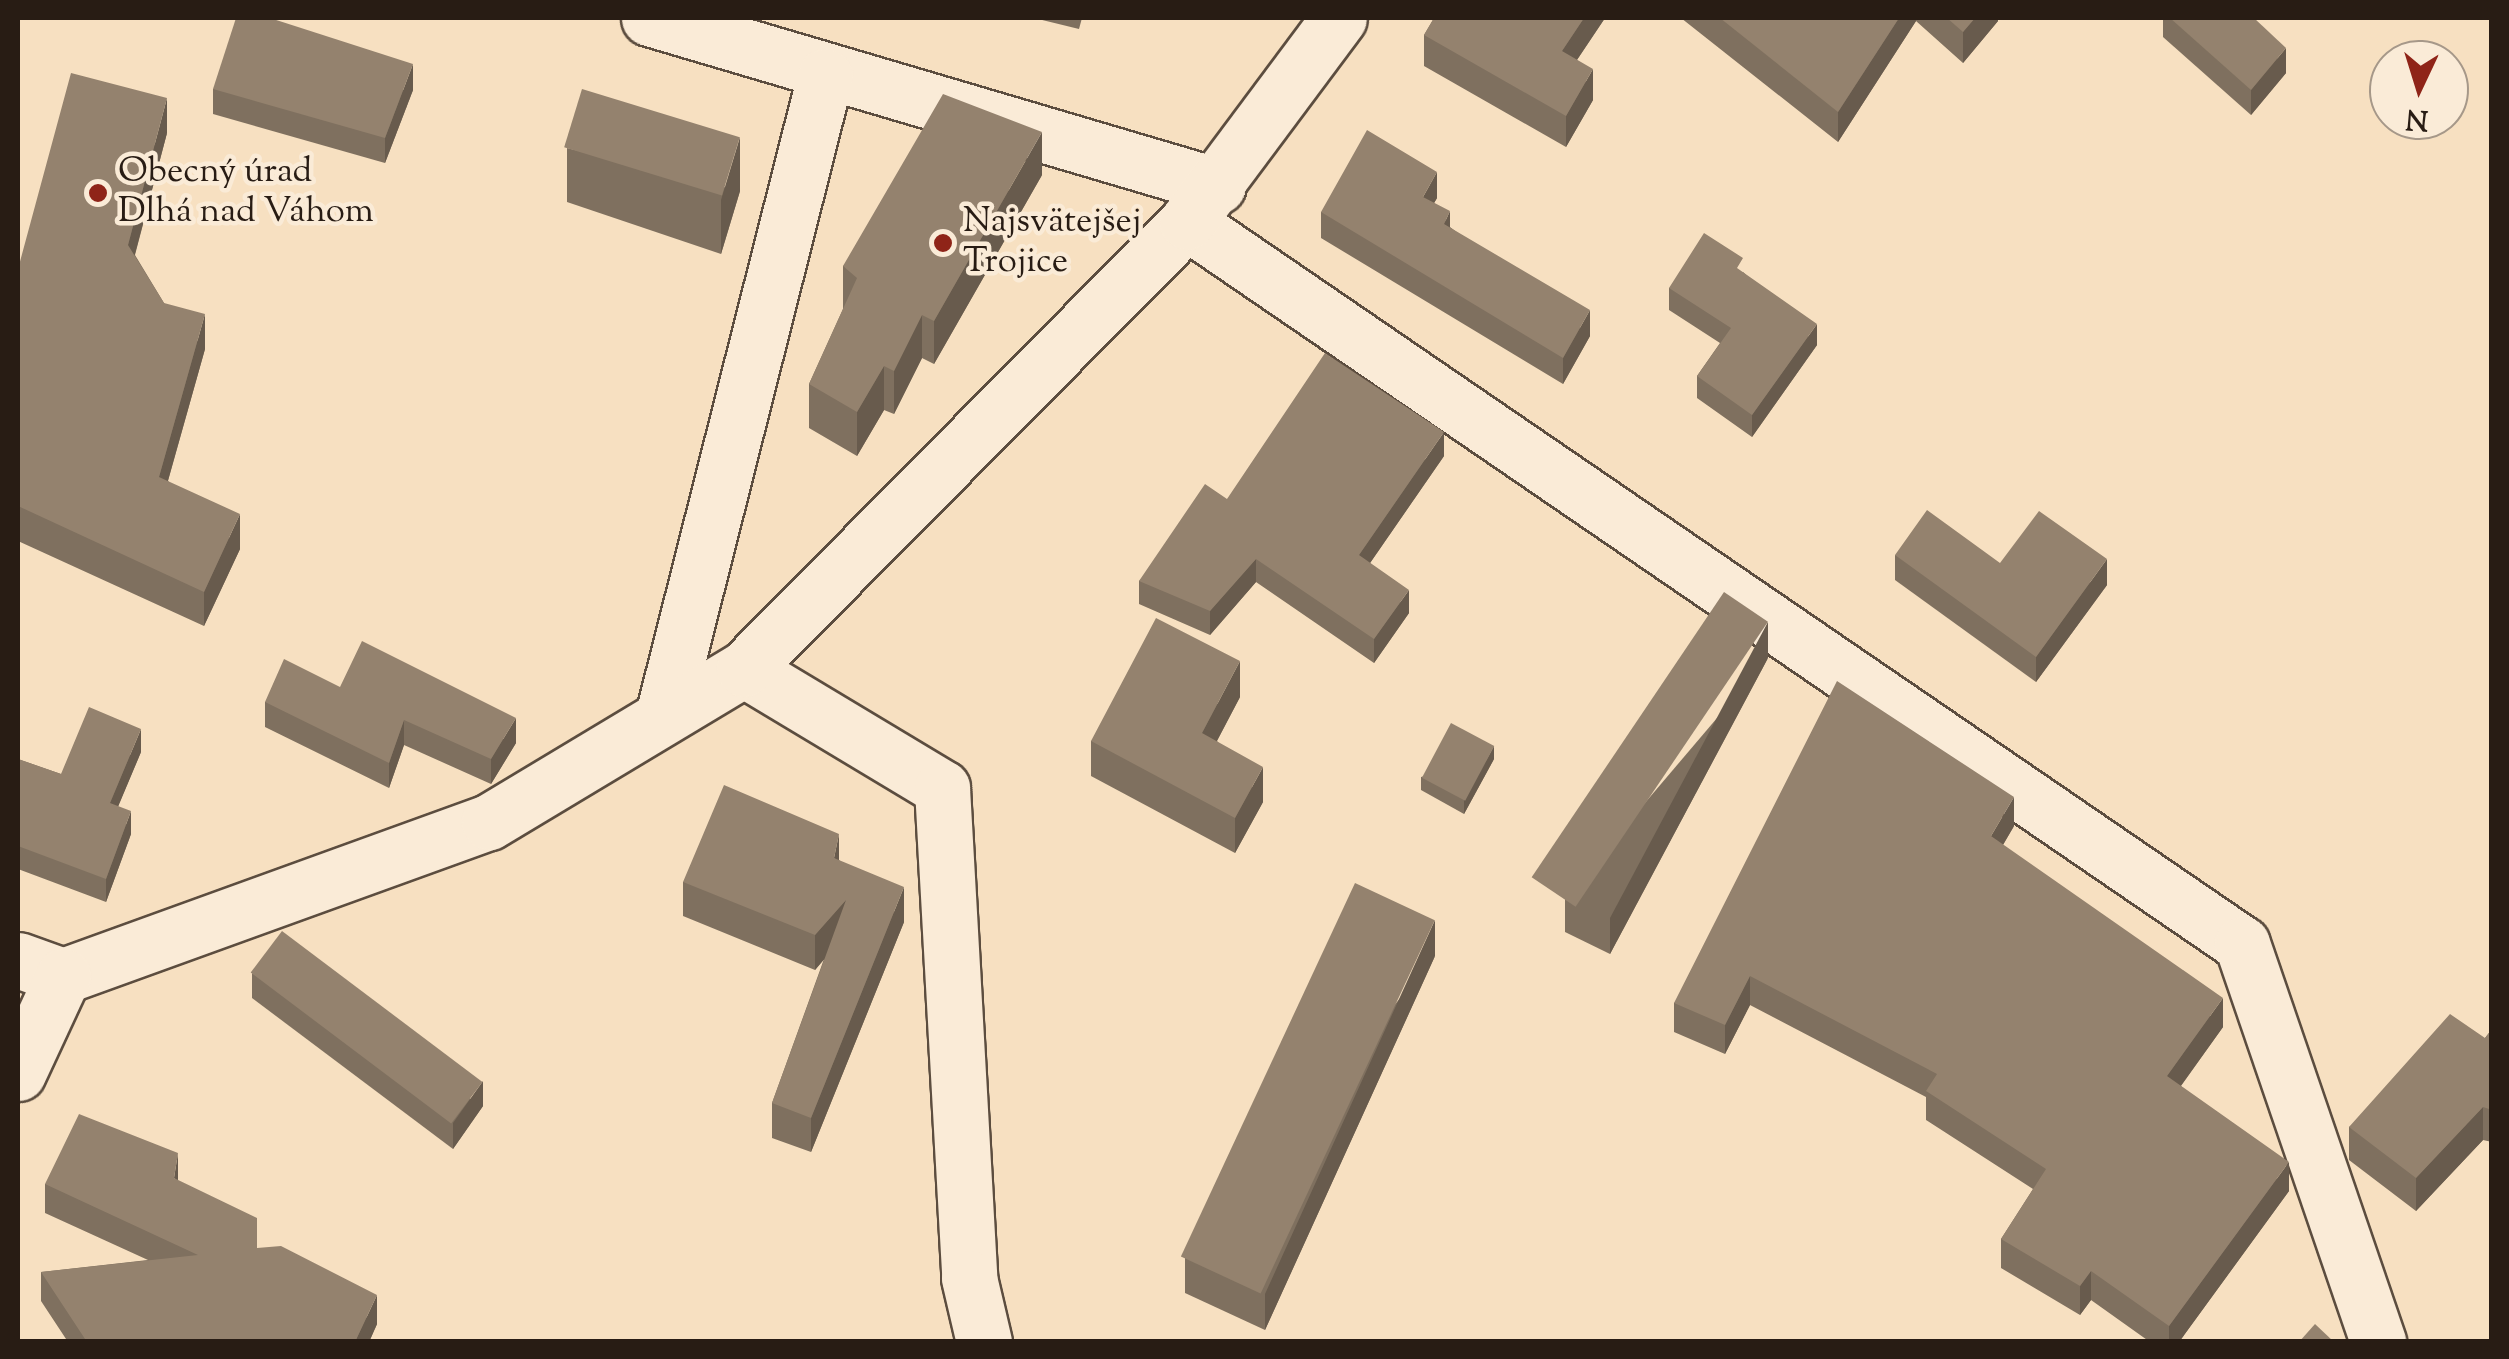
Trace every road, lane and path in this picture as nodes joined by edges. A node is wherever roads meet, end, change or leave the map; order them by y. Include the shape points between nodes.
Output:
1 (649, 18) edge
2 (1339, 18) edge
3 (825, 76) junction
4 (1203, 204) junction
5 (744, 670) junction
6 (664, 712) junction
7 (40, 968) edge
8 (18, 1072) edge
9 (984, 1342) edge
10 (2378, 1342) edge

1 - 3 street
2 - 4 street
3 - 4 street
3 - 6 street
4 - 5 street
4 - 10 street via 2242,944
5 - 6 street
5 - 9 street via 942,788 968,1278
6 - 7 street via 489,822
7 - 8 street

